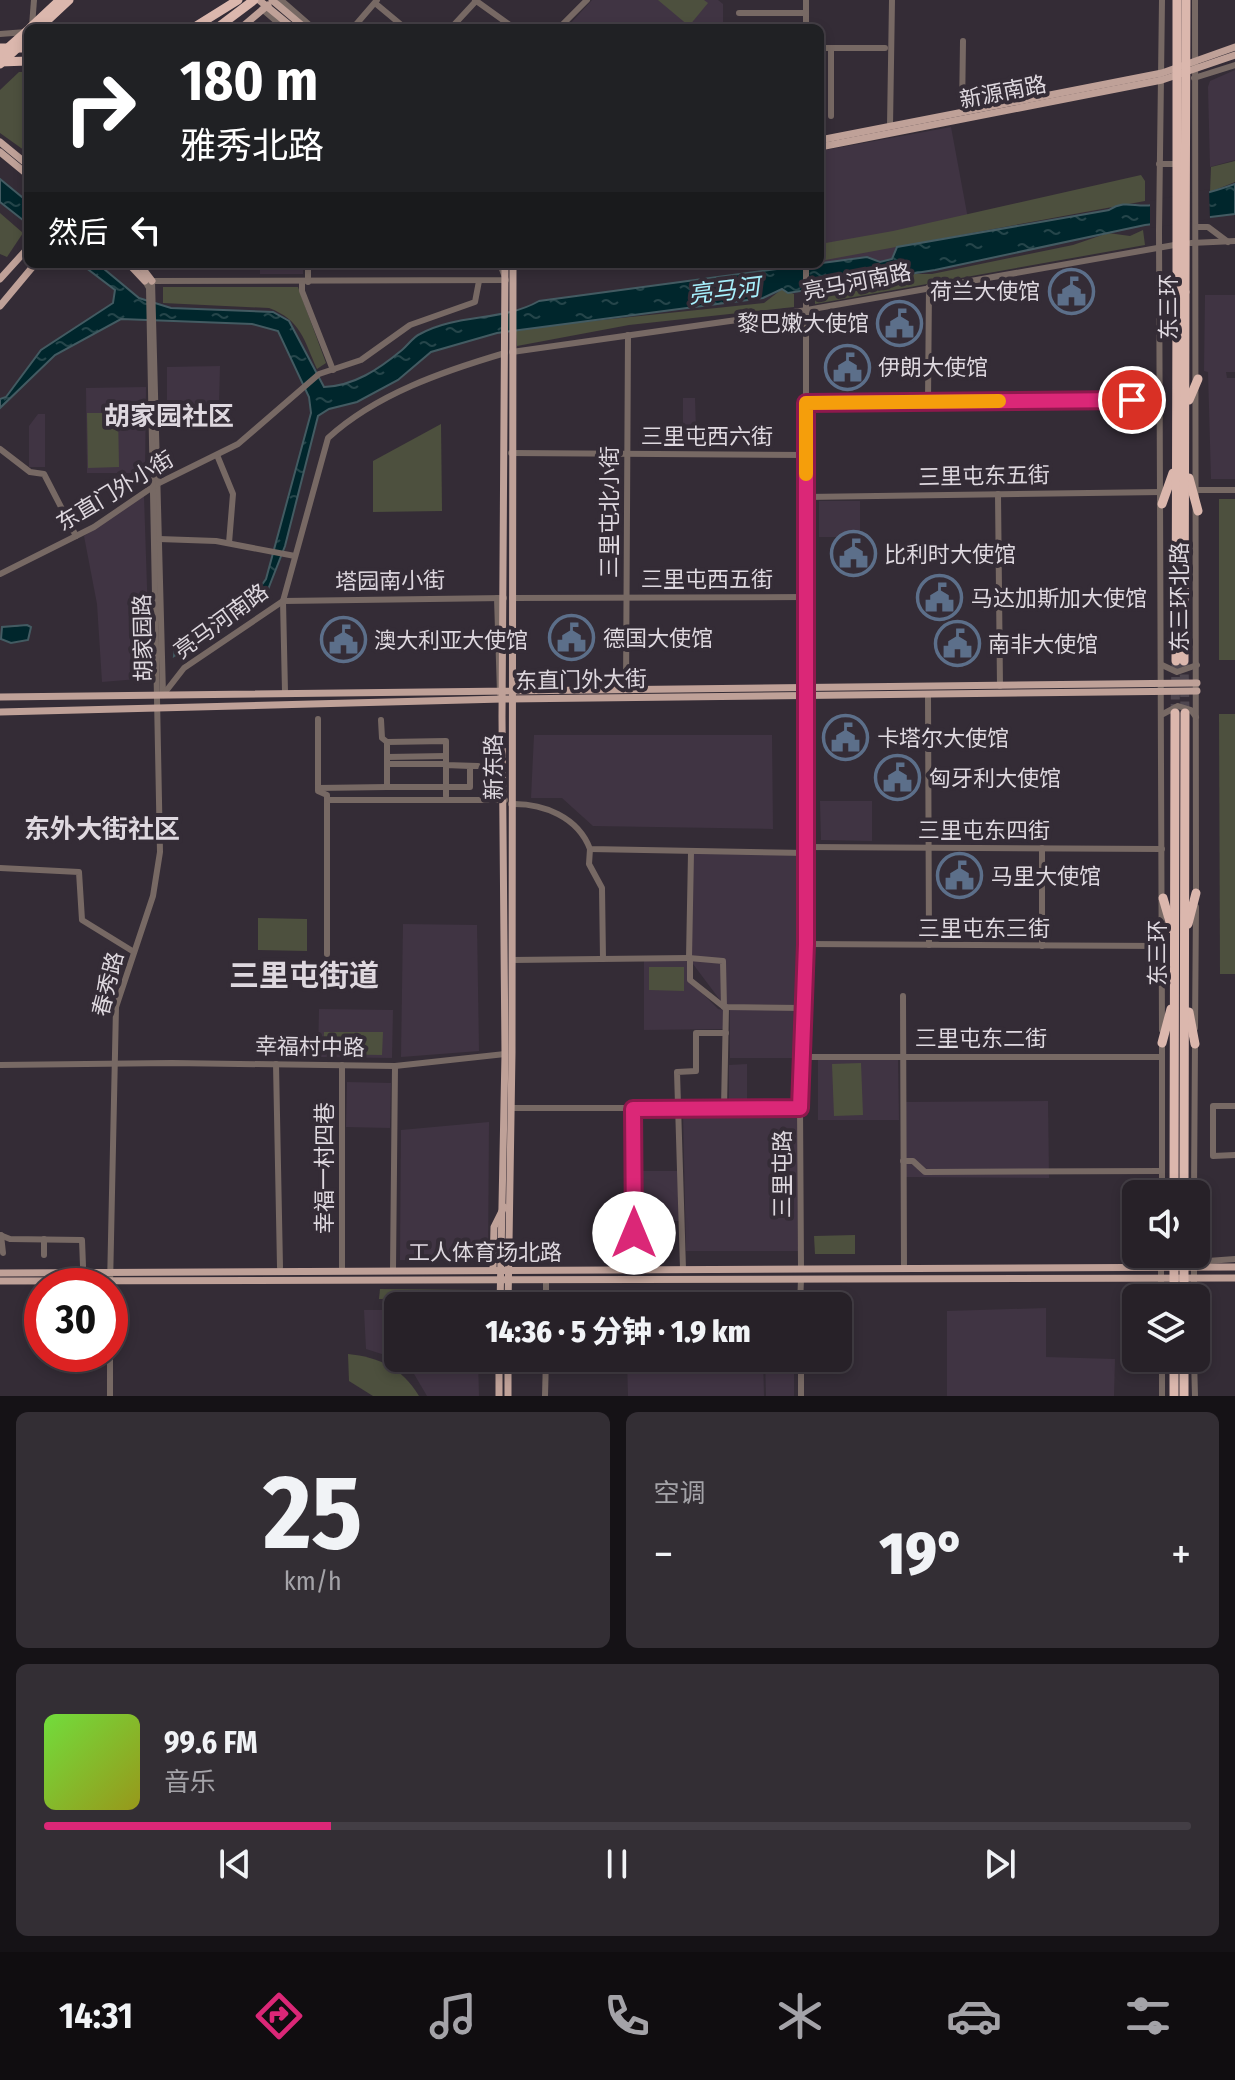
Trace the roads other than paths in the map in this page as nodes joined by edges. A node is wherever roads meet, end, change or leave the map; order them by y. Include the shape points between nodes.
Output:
1 (34, 0) edge
2 (60, 0) edge
3 (69, 0) edge
4 (237, 0) edge
5 (281, 0) edge
6 (587, 0) edge
7 (806, 0) edge
8 (892, 0) edge
9 (1163, 0) edge
10 (1177, 0) edge
11 (1188, 0) edge
12 (1195, 0) edge
13 (376, 1) edge
14 (476, 1) edge
15 (264, 2) edge
16 (739, 13) dead end
17 (806, 13) junction
18 (31, 24) edge
19 (36, 24) edge
20 (38, 24) edge
21 (199, 24) edge
22 (221, 24) edge
23 (225, 24) edge
24 (245, 24) edge
25 (281, 24) edge
26 (289, 24) edge
27 (299, 24) edge
28 (308, 24) edge
29 (356, 24) edge
30 (401, 24) edge
31 (456, 24) edge
32 (508, 24) edge
33 (563, 24) edge
34 (806, 24) edge
35 (24, 31) edge
36 (0, 34) edge
37 (24, 35) edge
38 (24, 37) edge
39 (963, 41) dead end
40 (1194, 47) junction
41 (1235, 47) edge
42 (0, 48) edge
43 (24, 48) edge
44 (824, 48) edge
45 (831, 48) junction
46 (885, 48) dead end
47 (1162, 50) junction
48 (0, 55) edge
49 (1235, 55) edge
50 (24, 61) edge
51 (0, 63) edge
52 (1235, 65) edge
53 (1191, 72) junction
54 (1162, 76) junction
55 (962, 112) junction
56 (831, 116) dead end
57 (890, 126) junction
58 (824, 139) edge
59 (0, 142) edge
60 (824, 146) edge
61 (0, 152) edge
62 (24, 162) edge
63 (1159, 164) junction
64 (1195, 164) junction
65 (24, 172) edge
66 (1197, 226) junction
67 (1231, 241) edge
68 (1195, 243) junction
69 (1159, 246) junction
70 (24, 252) edge
71 (32, 268) edge
72 (133, 268) edge
73 (141, 268) edge
74 (307, 268) edge
75 (503, 268) edge
76 (513, 268) edge
77 (806, 268) edge
78 (0, 279) edge
79 (506, 280) junction
80 (479, 281) junction
81 (305, 282) junction
82 (150, 284) junction
83 (929, 287) junction
84 (1181, 292) junction
85 (509, 305) junction
86 (0, 306) edge
87 (807, 310) junction
88 (628, 335) junction
89 (509, 352) junction
90 (333, 370) junction
91 (1198, 379) junction
92 (1161, 400) junction
93 (928, 401) junction
94 (806, 403) junction
95 (1186, 407) junction
96 (0, 449) edge
97 (511, 453) junction
98 (628, 453) junction
99 (217, 455) junction
100 (806, 455) junction
101 (1185, 463) junction
102 (1176, 471) junction
103 (154, 486) junction
104 (1198, 490) junction
105 (1235, 490) edge
106 (1162, 492) junction
107 (998, 494) junction
108 (806, 497) junction
109 (1162, 504) junction
110 (1198, 511) junction
111 (76, 536) junction
112 (159, 539) junction
113 (229, 543) junction
114 (292, 555) junction
115 (0, 574) edge
116 (626, 596) junction
117 (806, 597) junction
118 (504, 598) junction
119 (283, 601) junction
120 (1162, 665) junction
121 (1197, 665) junction
122 (1000, 686) junction
123 (1162, 687) junction
124 (1197, 687) junction
125 (626, 690) junction
126 (285, 692) junction
127 (805, 692) junction
128 (505, 694) junction
129 (928, 694) junction
130 (159, 695) junction
131 (0, 697) edge
132 (157, 709) junction
133 (0, 712) edge
134 (1180, 713) tunnel mouth
135 (318, 719) dead end
136 (381, 720) dead end
137 (1162, 720) junction
138 (1197, 721) junction
139 (387, 742) junction
140 (387, 760) junction
141 (446, 762) junction
142 (478, 766) dead end
143 (387, 787) junction
144 (446, 787) junction
145 (318, 788) junction
146 (446, 796) dead end
147 (327, 800) junction
148 (508, 802) junction
149 (929, 847) junction
150 (1042, 848) junction
151 (590, 849) junction
152 (1162, 849) junction
153 (806, 850) junction
154 (691, 853) junction
155 (0, 868) edge
156 (1196, 893) junction
157 (1163, 898) junction
158 (1180, 939) junction
159 (806, 944) junction
160 (929, 945) junction
161 (1042, 946) junction
162 (1162, 946) junction
163 (134, 952) junction
164 (327, 954) dead end
165 (603, 959) junction
166 (689, 959) junction
167 (512, 960) junction
168 (1180, 994) junction
169 (903, 996) dead end
170 (725, 1007) junction
171 (803, 1008) junction
172 (726, 1033) junction
173 (1162, 1043) junction
174 (1195, 1044) junction
175 (505, 1054) junction
176 (903, 1056) junction
177 (801, 1057) junction
178 (1162, 1057) junction
179 (114, 1063) junction
180 (276, 1064) junction
181 (0, 1065) edge
182 (342, 1065) junction
183 (395, 1066) junction
184 (1195, 1106) junction
185 (1213, 1106) junction
186 (1235, 1106) edge
187 (512, 1108) junction
188 (724, 1108) junction
189 (800, 1108) junction
190 (633, 1109) junction
191 (679, 1109) junction
192 (1235, 1155) edge
193 (903, 1161) junction
194 (1162, 1171) junction
195 (1162, 1180) edge
196 (1174, 1180) edge
197 (1184, 1180) edge
198 (1194, 1180) edge
199 (1, 1235) edge
200 (44, 1239) junction
201 (3, 1253) dead end
202 (44, 1255) dead end
203 (1235, 1259) edge
204 (1210, 1260) edge
205 (1210, 1263) edge
206 (83, 1266) dead end
207 (280, 1267) dead end
208 (1235, 1267) edge
209 (110, 1268) edge
210 (904, 1268) junction
211 (1122, 1268) edge
212 (1161, 1268) edge
213 (1194, 1268) edge
214 (634, 1269) junction
215 (683, 1269) junction
216 (801, 1269) junction
217 (393, 1270) junction
218 (500, 1270) junction
219 (342, 1271) junction
220 (0, 1273) edge
221 (24, 1274) edge
222 (128, 1278) edge
223 (1161, 1278) junction
224 (1235, 1278) edge
225 (128, 1279) edge
226 (801, 1279) junction
227 (1194, 1279) junction
228 (504, 1280) junction
229 (0, 1281) edge
230 (24, 1281) edge
231 (546, 1281) junction
232 (1161, 1284) edge
233 (1194, 1284) edge
234 (502, 1292) edge
235 (506, 1292) edge
236 (546, 1292) edge
237 (801, 1292) edge
238 (110, 1372) edge
239 (499, 1372) edge
240 (508, 1372) edge
241 (546, 1372) edge
242 (801, 1372) edge
243 (1162, 1372) edge
244 (1178, 1372) edge
245 (1180, 1372) edge
246 (1194, 1372) edge
247 (110, 1396) edge
248 (499, 1396) edge
249 (508, 1396) edge
250 (545, 1396) edge
251 (801, 1396) edge
252 (1162, 1396) edge
253 (1174, 1396) edge
254 (1184, 1396) edge
255 (1195, 1396) edge

1 - 18 street
2 - 19 highway
3 - 20 highway
4 - 21 highway, bridge
4 - 22 main road
5 - 28 street
6 - 33 street
7 - 17 street
8 - 57 street
9 - 11 street
9 - 47 street, 东三环北路
10 - 84 highway, 东三环, bridge
11 - 84 highway, 东三环, bridge
12 - 40 street
13 - 29 street
13 - 30 street
14 - 31 street
14 - 32 street
15 - 23 highway, bridge
15 - 24 main road
15 - 25 street
15 - 26 main road
15 - 27 main road
16 - 17 street
17 - 34 street
35 - 36 street
37 - 48 highway
38 - 51 highway
39 - 55 street
40 - 47 street
40 - 53 street
41 - 53 main road
42 - 43 highway, bridge
44 - 45 street
45 - 46 street
45 - 56 street
47 - 54 street, 东三环北路
49 - 53 main road
50 - 51 highway, bridge
52 - 53 street
53 - 54 main road
53 - 54 street
53 - 64 street, 东三环北路 via 1189,142
54 - 55 main road, 新源南路
54 - 60 main road, 新源南路
54 - 63 street, 东三环北路
55 - 57 main road, 新源南路
57 - 58 main road, 新源南路
59 - 62 main road
61 - 65 main road
63 - 64 street
63 - 69 street, 东三环北路
64 - 66 street, 东三环北路
66 - 67 street
66 - 68 street, 东三环北路
67 - 68 street, 亮马河南路
68 - 69 street, 亮马河南路
68 - 91 street, 东三环北路
69 - 83 street, 亮马河南路
69 - 92 street, 东三环北路
70 - 78 main road
71 - 86 main road
72 - 82 main road
73 - 82 main road
74 - 81 street
75 - 79 main road, 新东路
76 - 85 main road, 新东路
77 - 87 street, 三里屯路
79 - 80 street
79 - 85 main road, 新东路
80 - 81 street
80 - 90 street via 475,302 410,325 361,360
81 - 82 street
81 - 90 street via 302,291
82 - 103 street, 胡家园路
83 - 87 street, 亮马河南路
83 - 93 street
84 - 95 highway, 东三环
84 - 102 highway, 东三环
85 - 89 main road, 新东路
87 - 88 street, 亮马河南路
87 - 94 street, 三里屯路
88 - 89 street, 亮马河南路
88 - 98 street, 三里屯北小街
89 - 97 main road, 新东路
89 - 114 street, 亮马河南路 via 438,373 328,438
89 - 118 main road, 新东路
90 - 99 street, 东直门外小街 via 302,386 238,444
91 - 95 highway
91 - 104 street, 东三环北路
92 - 93 street
92 - 106 street, 东三环北路
93 - 94 street
94 - 100 street, 三里屯路
95 - 101 highway, 东三环
96 - 111 street via 30,472 44,474
97 - 98 street, 三里屯西六街
97 - 118 main road, 新东路
98 - 100 street, 三里屯西六街
98 - 116 street, 三里屯北小街
99 - 103 street, 东直门外小街
99 - 113 street via 233,494
100 - 108 street, 三里屯路
101 - 102 highway, 东三环 via 1180,661
101 - 110 highway
102 - 109 highway
103 - 111 street, 东直门外小街
103 - 112 street, 胡家园路
103 - 130 street, 胡家园路
104 - 105 street
104 - 110 street, 东三环北路
106 - 107 street, 三里屯东五街
106 - 109 street, 东三环北路
107 - 108 street, 三里屯东五街
107 - 122 street
108 - 117 street, 三里屯路
109 - 120 street, 东三环北路
110 - 121 street, 东三环北路
111 - 115 street, 东直门外小街
112 - 113 street
112 - 130 street, 胡家园路
113 - 114 street
114 - 119 street, 亮马河南路
116 - 117 street, 三里屯西五街
116 - 118 street, 三里屯西五街
116 - 125 street, 三里屯北小街
117 - 127 street, 三里屯路
118 - 119 street, 塔园南小街
118 - 128 main road, 新东路
119 - 126 street
119 - 130 street, 亮马河南路 via 184,668
120 - 121 street via 1177,672
120 - 123 street, 东三环北路
121 - 124 street, 东三环北路
122 - 123 main road, 东直门外大街
122 - 127 main road, 东直门外大街
123 - 124 main road
123 - 129 main road, 东直门外大街
123 - 137 street, 东三环北路
124 - 138 street, 东三环北路
125 - 127 main road, 东直门外大街
125 - 128 main road, 东直门外大街
126 - 128 main road, 东直门外大街
126 - 130 main road, 东直门外大街
127 - 128 main road, 东直门外大街
127 - 129 main road, 东直门外大街
127 - 153 street, 三里屯路
128 - 132 main road, 东直门外大街
128 - 148 main road, 新东路
129 - 149 street
130 - 131 main road, 东直门外大街
130 - 132 street, 胡家园路
132 - 133 main road, 东直门外大街
132 - 163 street, 春秀路 via 158,874
134 - 158 highway, 东三环
135 - 145 street
136 - 139 street
137 - 138 street via 1165,711 1178,706 1191,710
137 - 152 street, 东三环北路
138 - 156 street, 东三环北路
139 - 140 street
139 - 141 street via 446,741
140 - 141 street
140 - 143 street
141 - 142 street
141 - 144 street
141 - 144 street via 470,766 470,787
143 - 144 street
143 - 145 street
144 - 146 street
145 - 147 street
147 - 148 street
147 - 164 street
148 - 151 street via 547,807 584,833
148 - 167 main road, 新东路
148 - 175 main road, 新东路
149 - 150 street, 三里屯东四街
149 - 153 street, 三里屯东四街
149 - 160 street
150 - 152 street, 三里屯东四街
150 - 161 street
151 - 154 street, 三里屯东四街
151 - 165 street via 589,864 602,888
152 - 157 street, 东三环北路
153 - 154 street, 三里屯东四街
153 - 159 street, 三里屯路
154 - 166 street
155 - 163 street via 79,872 82,920
156 - 158 highway
156 - 174 street, 东三环北路
157 - 158 highway
157 - 162 street, 东三环北路
158 - 168 highway, 东三环
159 - 160 street, 三里屯东三街
159 - 171 street, 三里屯路
160 - 161 street, 三里屯东三街
161 - 162 street, 三里屯东三街
162 - 173 street, 东三环北路
163 - 179 street, 春秀路 via 116,1007
165 - 166 street
165 - 167 street
166 - 170 street via 690,980
166 - 170 street via 723,961
167 - 187 main road, 新东路
168 - 173 highway
168 - 174 highway
168 - 196 highway, 东三环
168 - 197 highway, 东三环
169 - 176 street
170 - 171 street
170 - 172 street
171 - 177 street, 三里屯路
172 - 188 street
172 - 191 street via 696,1033 696,1071 677,1072
173 - 178 street, 东三环北路
174 - 184 street, 东三环北路
175 - 183 street, 幸福村中路
175 - 218 main road, 新东路 via 504,1205 494,1227
176 - 177 street, 三里屯东二街
176 - 178 street, 三里屯东二街
176 - 193 street
177 - 189 street, 三里屯路
178 - 194 street, 东三环北路
179 - 180 street, 幸福村中路
179 - 181 street, 幸福村中路
179 - 209 street, 春秀路
180 - 182 street, 幸福村中路
180 - 207 street
182 - 183 street, 幸福村中路
182 - 219 street, 幸福一村四巷
183 - 217 street
184 - 185 street
184 - 198 street, 东三环北路
185 - 186 street
185 - 192 street via 1213,1156
187 - 190 street
187 - 218 main road, 新东路
188 - 189 street
188 - 191 street
189 - 216 street, 三里屯路
190 - 191 street
190 - 214 street
191 - 215 street
193 - 194 street via 913,1161 925,1172
193 - 210 street
194 - 195 street, 东三环北路
199 - 200 street
199 - 201 street
200 - 202 street
200 - 206 street via 82,1240
203 - 204 street
205 - 208 main road, 工人体育场北路
210 - 211 main road, 工人体育场北路
210 - 216 main road, 工人体育场北路
212 - 223 street
213 - 227 street
214 - 215 main road, 工人体育场北路
214 - 218 main road, 工人体育场北路
215 - 216 main road, 工人体育场北路
217 - 218 main road, 工人体育场北路
217 - 219 main road, 工人体育场北路
218 - 228 main road
219 - 222 main road, 工人体育场北路
220 - 221 main road, 工人体育场北路
223 - 226 main road, 工人体育场北路
223 - 227 main road, 工人体育场北路
223 - 232 street
224 - 227 main road, 工人体育场北路
225 - 228 main road, 工人体育场北路
226 - 231 main road, 工人体育场北路
226 - 237 street
227 - 233 street
228 - 231 main road, 工人体育场北路
228 - 234 main road
228 - 235 main road
229 - 230 main road, 工人体育场北路
231 - 236 street
238 - 247 street
239 - 248 main road
240 - 249 main road
241 - 250 street
242 - 251 street
243 - 252 street
244 - 253 highway
245 - 254 highway
246 - 255 street

